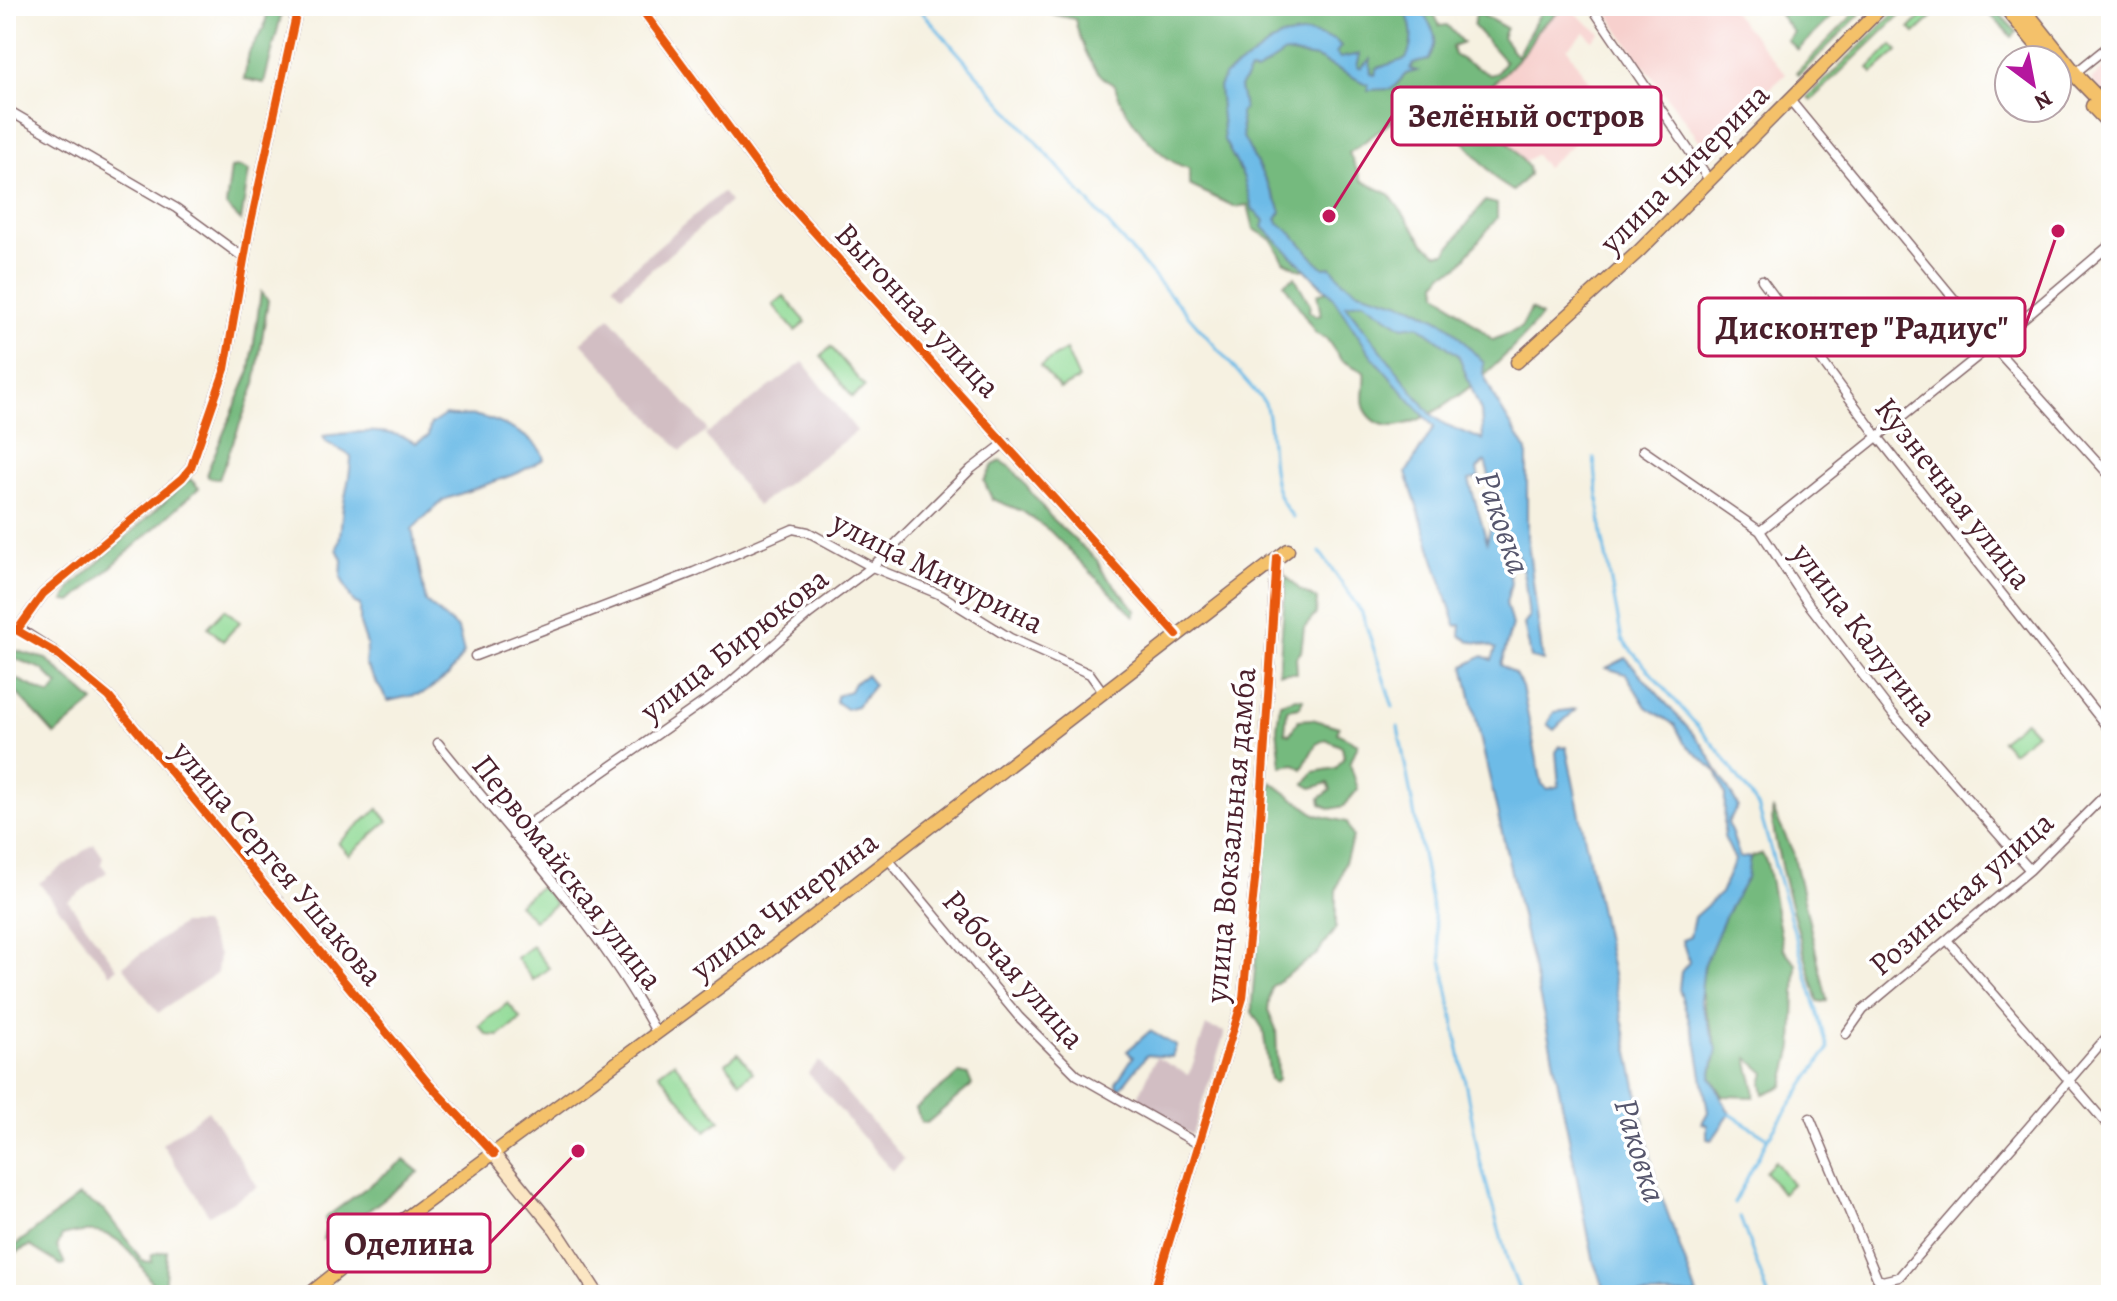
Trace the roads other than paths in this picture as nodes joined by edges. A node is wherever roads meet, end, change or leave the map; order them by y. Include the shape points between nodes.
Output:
1 (298, 6) edge
2 (639, 6) edge
3 (1883, 6) edge
4 (2005, 6) edge
5 (2021, 6) edge
6 (1595, 8) edge
7 (2037, 44) edge
8 (2048, 44) edge
9 (2111, 44) edge
10 (2073, 76) edge
11 (2073, 78) edge
12 (2073, 78) edge
13 (1790, 100) junction
14 (6, 109) edge
15 (2111, 112) edge
16 (2111, 125) edge
17 (1709, 180) junction
18 (2111, 244) edge
19 (244, 258) junction
20 (1762, 280) dead end
21 (1992, 345) junction
22 (1517, 362) dead end
23 (1878, 437) junction
24 (1006, 442) junction
25 (1643, 450) dead end
26 (2111, 477) edge
27 (1760, 531) junction
28 (1288, 550) dead end
29 (1277, 558) junction
30 (872, 567) junction
31 (6, 624) edge
32 (18, 629) junction
33 (1177, 635) junction
34 (475, 656) dead end
35 (1103, 692) junction
36 (2111, 732) edge
37 (438, 743) dead end
38 (2111, 789) edge
39 (513, 835) junction
40 (888, 859) junction
41 (2030, 870) junction
42 (1947, 940) junction
43 (2111, 1032) edge
44 (657, 1034) junction
45 (1846, 1034) dead end
46 (2070, 1080) junction
47 (1810, 1118) dead end
48 (2111, 1129) edge
49 (1200, 1145) junction
50 (494, 1154) junction
51 (308, 1295) edge
52 (598, 1295) edge
53 (1153, 1295) edge

1 - 19 street
2 - 24 street, Выгонная улица via 770,183
3 - 13 main road, улица Чичерина
4 - 7 highway
5 - 8 highway
6 - 17 street
9 - 10 street
11 - 15 highway
12 - 16 highway
13 - 17 main road, улица Чичерина
13 - 21 street
14 - 19 street via 176,208
17 - 22 main road, улица Чичерина
18 - 21 street
19 - 32 street via 225,369 191,467 43,594
20 - 23 street, Кузнечная улица
21 - 23 street
21 - 26 street
23 - 27 street
23 - 36 street, Кузнечная улица
24 - 30 street, улица Бирюкова via 971,469
24 - 33 street, Выгонная улица
25 - 27 street, улица Калугина
27 - 41 street, улица Калугина via 1892,713
28 - 29 main road, улица Чичерина
29 - 33 main road, улица Чичерина
29 - 49 street, улица Вокзальная дамба via 1243,998
30 - 34 street, улица Мичурина via 816,535 793,529
30 - 35 street, улица Мичурина via 941,595 1010,638 1090,674
30 - 39 street, улица Бирюкова via 725,687
31 - 32 street, улица Сергея Ушакова
32 - 50 street, улица Сергея Ушакова via 109,697 430,1085
33 - 35 main road, улица Чичерина
35 - 40 main road, улица Чичерина
37 - 39 street, Первомайская улица
38 - 41 street, Розинская улица
39 - 44 street, Первомайская улица via 631,986
40 - 44 main road, улица Чичерина
40 - 49 street, Рабочая улица via 1019,1017 1077,1075
41 - 42 street, Розинская улица
42 - 45 street, Розинская улица via 1863,1010
42 - 46 street
43 - 46 street
44 - 50 main road, улица Чичерина
46 - 47 street via 1902,1275 1882,1281
46 - 48 street
49 - 53 street, улица Вокзальная дамба
50 - 51 main road, улица Чичерина
50 - 52 main road, улица Сергея Ушакова via 555,1229

